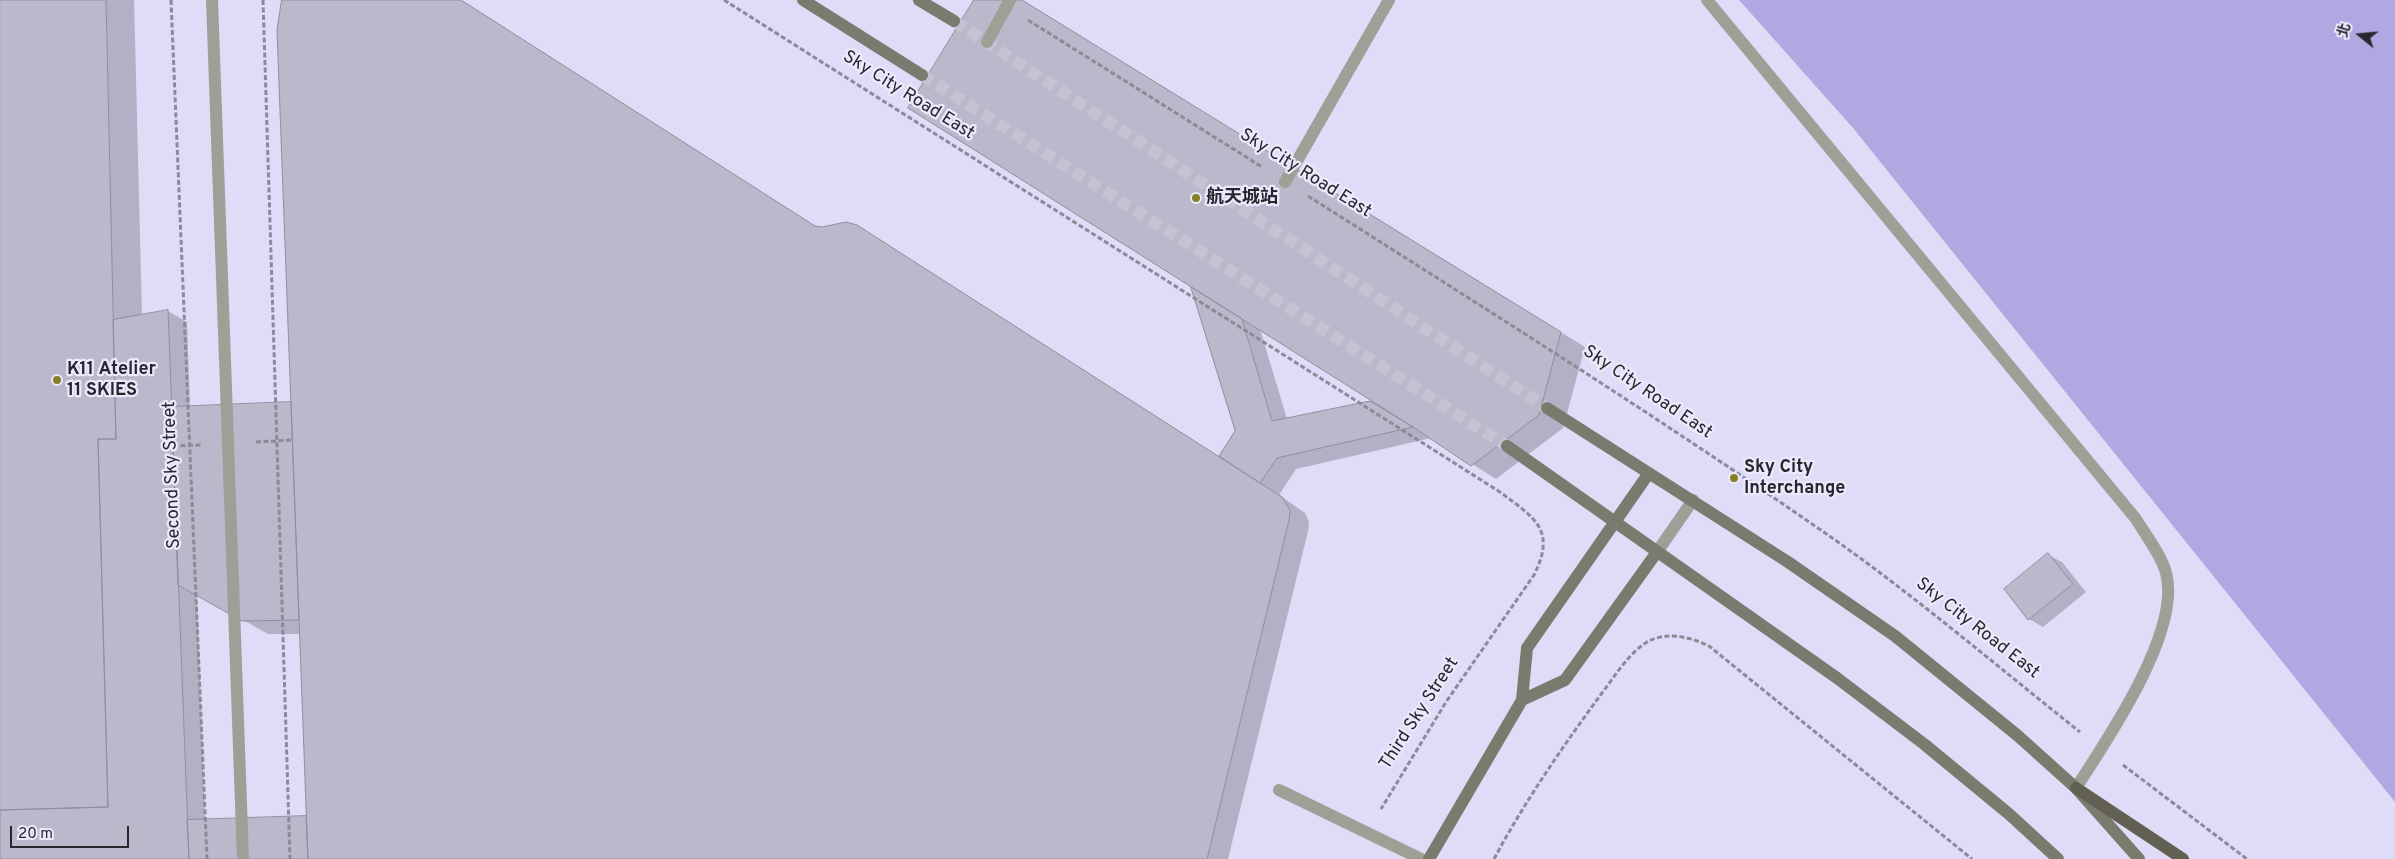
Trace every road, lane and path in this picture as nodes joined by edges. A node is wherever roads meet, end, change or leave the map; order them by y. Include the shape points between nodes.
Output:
1 (171, 0) edge
2 (212, 0) edge
3 (263, 0) edge
4 (724, 0) edge
5 (803, 0) edge
6 (918, 0) edge
7 (1389, 0) edge
8 (1707, 0) edge
9 (1008, 3) edge
10 (954, 21) tunnel mouth
11 (987, 42) dead end
12 (922, 75) tunnel mouth
13 (1285, 182) junction
14 (1547, 408) tunnel mouth
15 (1507, 446) tunnel mouth
16 (1649, 473) junction
17 (1693, 500) junction
18 (1615, 522) junction
19 (1656, 552) junction
20 (1522, 592) joint
21 (1522, 700) junction
22 (2101, 748) junction
23 (2076, 788) junction
24 (1279, 790) dead end
25 (1367, 832) junction
26 (207, 859) edge
27 (243, 859) edge
28 (290, 859) edge
29 (1420, 859) edge
30 (1429, 859) edge
31 (1494, 859) edge
32 (1972, 859) edge
33 (2058, 859) edge
34 (2140, 859) edge
35 (2182, 859) edge
36 (2248, 859) edge

1 - 26 path, Second Sky Street
2 - 27 street
3 - 28 path
4 - 20 path, Sky City Road East via 1526,511 1542,535 1543,557
5 - 12 street, Sky City Road East
6 - 10 street
7 - 13 street
8 - 22 street via 2136,520 2166,572 2169,600 2151,658
9 - 11 street
9 - 13 path, Sky City Road East
13 - 22 path, Sky City Road East via 1585,373 1815,526
14 - 16 street
15 - 18 street
16 - 17 street
16 - 18 street
17 - 19 street
17 - 23 street via 1896,636
18 - 19 street
18 - 21 street via 1527,648
19 - 21 street via 1565,680
19 - 33 street via 1837,678 1924,744
20 - 25 path, Third Sky Street via 1446,702
21 - 30 street
22 - 23 street
22 - 36 path, Sky City Road East
23 - 34 street
23 - 35 main road
24 - 25 street
25 - 29 street
31 - 32 path via 1542,779 1620,670 1648,642 1675,636 1709,646

